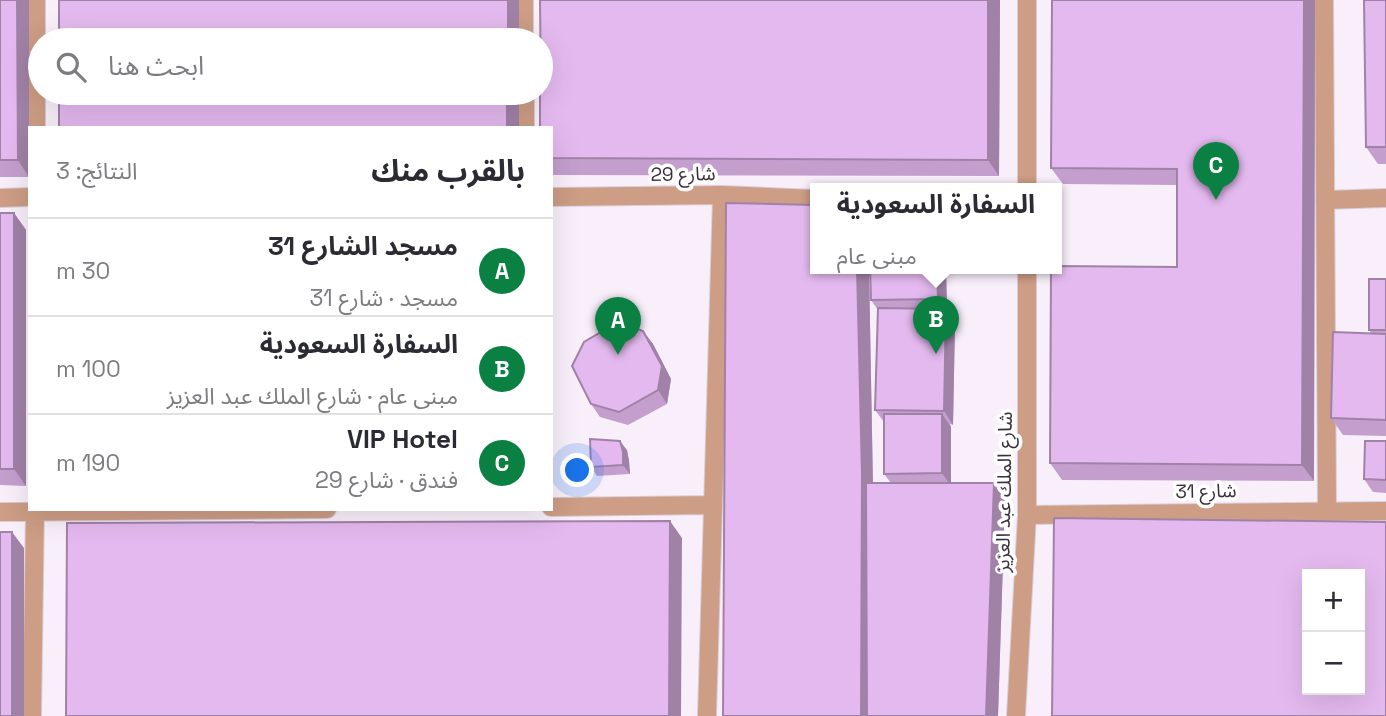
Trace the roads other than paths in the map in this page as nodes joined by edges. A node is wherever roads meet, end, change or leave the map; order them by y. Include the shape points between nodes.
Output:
1 (36, 0) edge
2 (524, 0) edge
3 (1027, 0) edge
4 (1324, 0) edge
5 (36, 28) edge
6 (524, 28) edge
7 (36, 105) edge
8 (525, 105) edge
9 (36, 126) edge
10 (525, 126) edge
11 (1027, 183) edge
12 (722, 195) junction
13 (28, 197) edge
14 (553, 197) edge
15 (0, 198) edge
16 (1386, 198) edge
17 (810, 199) edge
18 (1325, 200) junction
19 (1027, 274) edge
20 (713, 505) junction
21 (553, 507) edge
22 (1326, 510) junction
23 (35, 511) edge
24 (1386, 511) edge
25 (0, 512) edge
26 (1027, 515) junction
27 (32, 716) edge
28 (707, 716) edge
29 (1016, 716) edge

1 - 5 street
2 - 6 street
3 - 11 street
4 - 18 street
7 - 9 street
8 - 10 street
12 - 14 street, شارع 29
12 - 17 street, شارع 29
12 - 20 street
13 - 15 street
16 - 18 street
18 - 22 street
19 - 26 street, شارع الملك عبد العزيز
20 - 21 street
20 - 28 street
22 - 24 street, شارع 31
22 - 26 street, شارع 31
23 - 25 street
23 - 27 street
26 - 29 street, شارع الملك عبد العزيز

